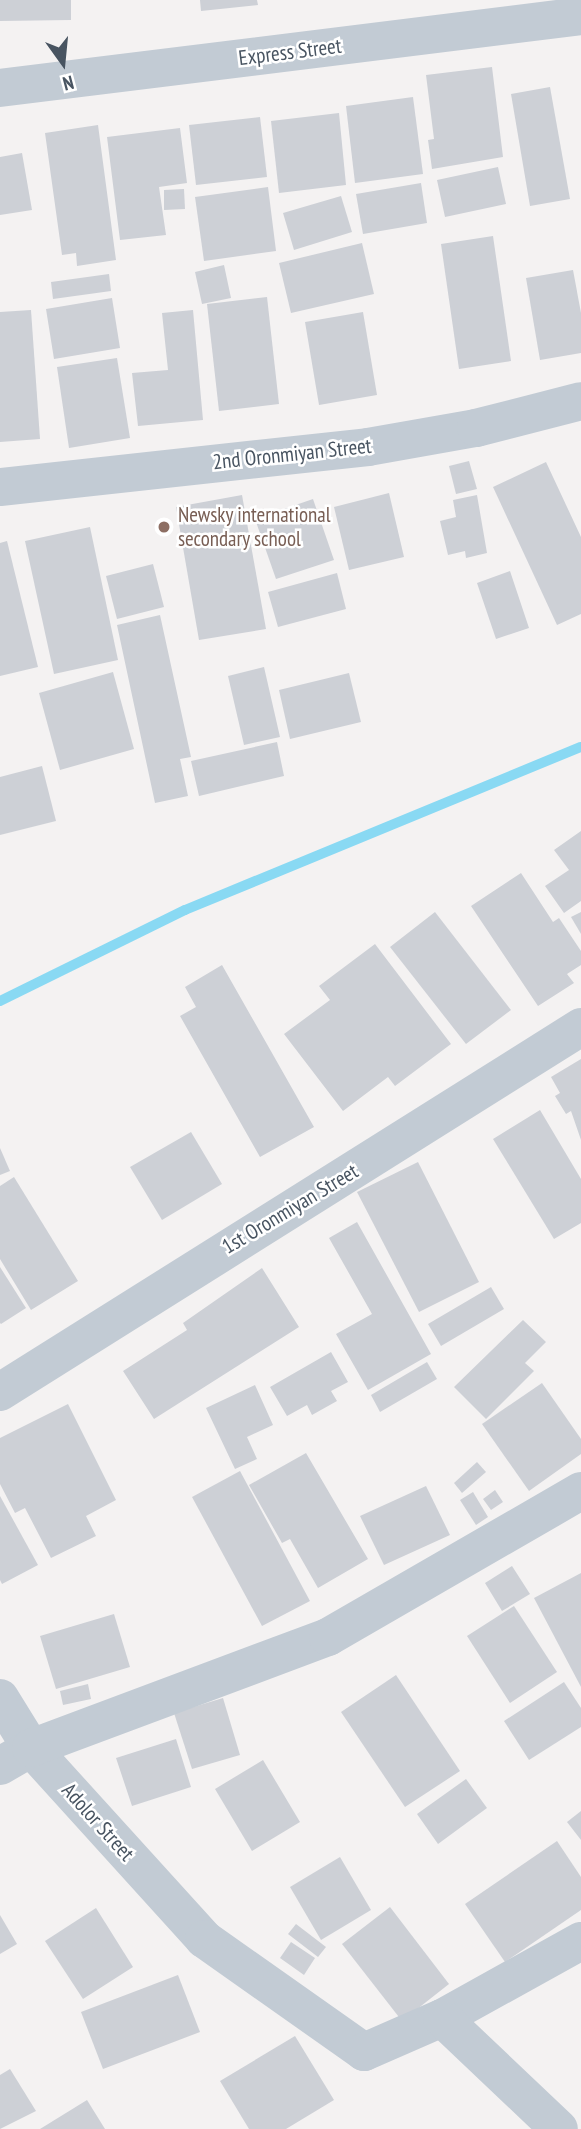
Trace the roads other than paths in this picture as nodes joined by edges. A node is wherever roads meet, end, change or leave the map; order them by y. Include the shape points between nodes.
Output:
1 (581, 16) edge
2 (0, 88) edge
3 (581, 401) edge
4 (0, 487) edge
5 (581, 1027) edge
6 (0, 1392) edge
7 (581, 1492) edge
8 (0, 1698) edge
9 (15, 1757) edge
10 (581, 1941) edge
11 (442, 2018) junction
12 (559, 2129) edge

1 - 2 street, Express Street
3 - 4 street, 2nd Oronmiyan Street via 476,428 368,447
5 - 6 street, 1st Oronmiyan Street
7 - 9 street via 328,1637
8 - 9 street, Adolor Street
9 - 11 street, Adolor Street via 204,1939 364,2052
10 - 11 street
11 - 12 street

